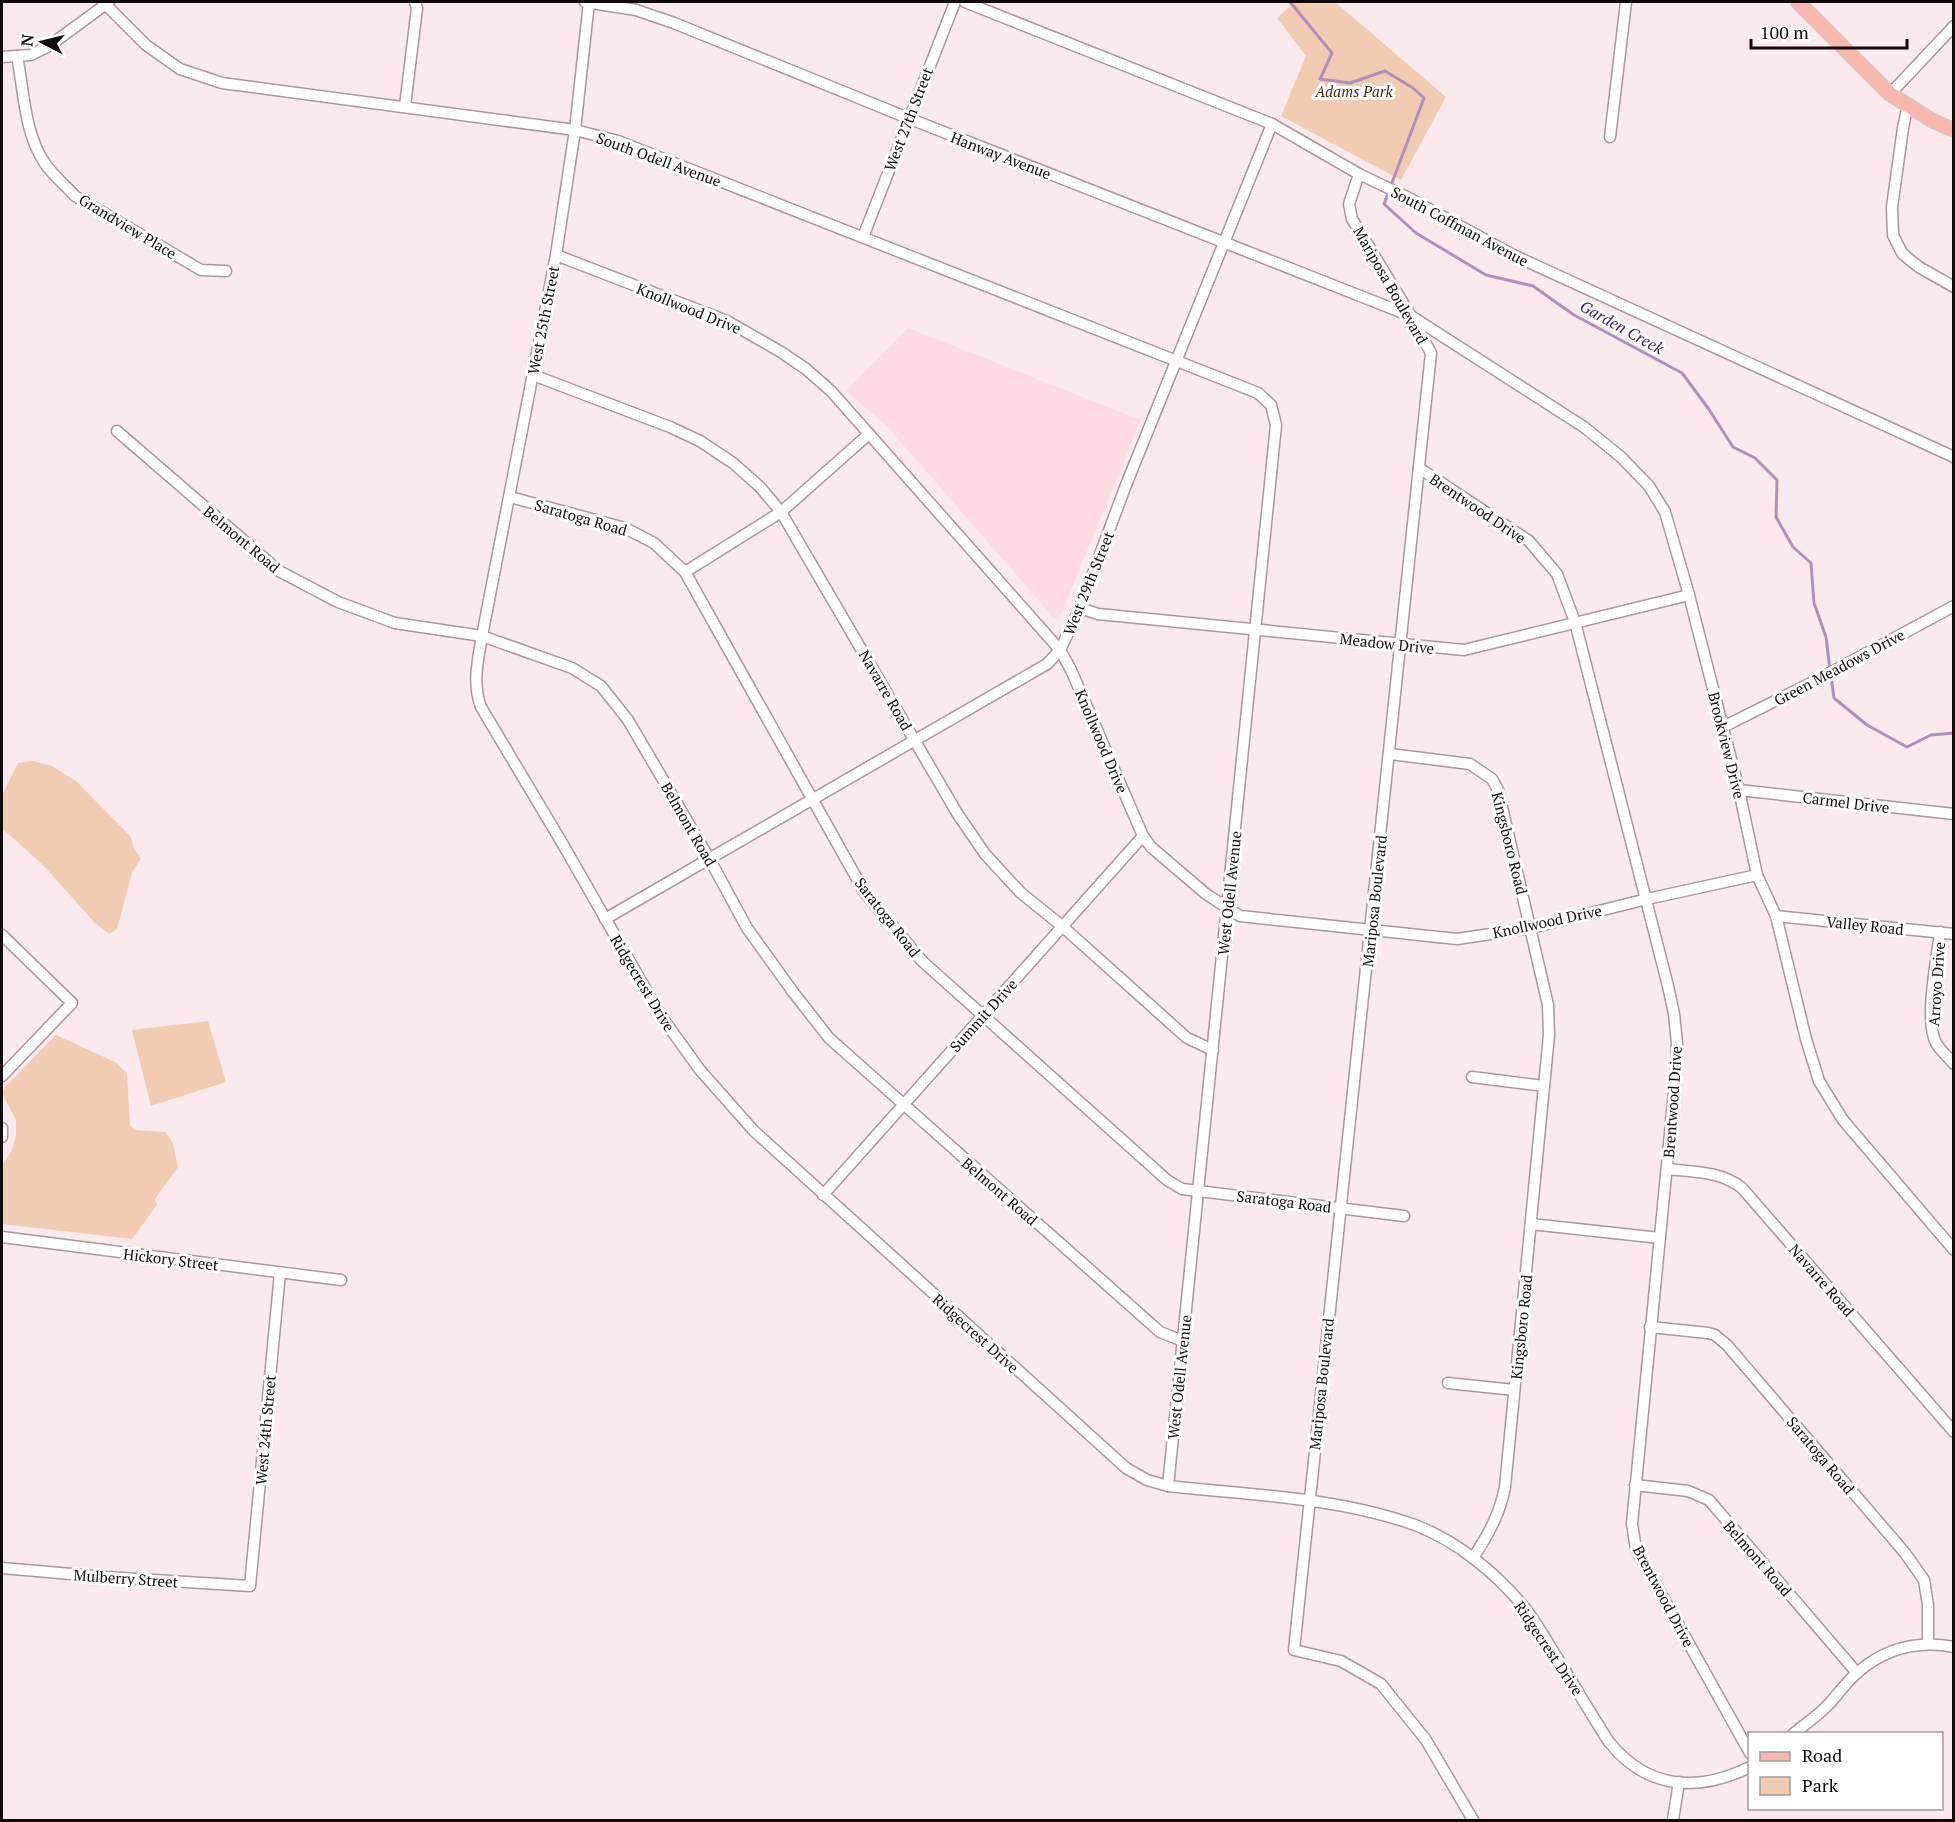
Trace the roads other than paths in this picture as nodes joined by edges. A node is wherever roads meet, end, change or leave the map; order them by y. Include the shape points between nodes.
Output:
1 (106, 2) edge
2 (415, 2) edge
3 (584, 2) edge
4 (589, 2) edge
5 (955, 2) edge
6 (964, 2) edge
7 (1626, 2) edge
8 (1798, 2) edge
9 (1953, 26) edge
10 (17, 56) junction
11 (2, 57) edge
12 (1890, 94) junction
13 (1908, 104) junction
14 (405, 106) junction
15 (908, 118) junction
16 (1272, 124) junction
17 (575, 130) junction
18 (1953, 130) edge
19 (1610, 137) dead end
20 (1359, 174) junction
21 (863, 237) junction
22 (1223, 242) junction
23 (556, 255) junction
24 (226, 272) dead end
25 (1953, 286) edge
26 (1412, 316) junction
27 (1177, 361) junction
28 (533, 375) junction
29 (117, 431) dead end
30 (869, 434) junction
31 (1953, 457) edge
32 (1419, 468) junction
33 (510, 497) junction
34 (781, 512) junction
35 (685, 572) junction
36 (1689, 595) junction
37 (1953, 606) edge
38 (1080, 608) junction
39 (1575, 622) junction
40 (1255, 629) junction
41 (482, 636) junction
42 (1400, 644) junction
43 (1060, 650) junction
44 (1723, 727) junction
45 (916, 741) junction
46 (1390, 754) junction
47 (1739, 790) junction
48 (812, 799) junction
49 (1953, 814) edge
50 (1143, 836) junction
51 (710, 860) junction
52 (1757, 875) junction
53 (1647, 898) junction
54 (1227, 908) junction
55 (1776, 916) junction
56 (605, 919) junction
57 (1062, 926) junction
58 (1531, 928) junction
59 (1371, 929) junction
60 (1940, 932) junction
61 (1953, 934) edge
62 (2, 935) edge
63 (982, 1016) junction
64 (1213, 1050) junction
65 (1953, 1064) edge
66 (2, 1076) edge
67 (1472, 1077) dead end
68 (1544, 1086) junction
69 (903, 1105) junction
70 (2, 1128) edge
71 (2, 1137) edge
72 (1667, 1169) junction
73 (1199, 1191) junction
74 (823, 1195) junction
75 (1339, 1207) junction
76 (1404, 1216) dead end
77 (1531, 1224) junction
78 (2, 1237) edge
79 (1660, 1238) junction
80 (1953, 1250) edge
81 (280, 1273) junction
82 (341, 1280) dead end
83 (1650, 1327) junction
84 (1183, 1341) junction
85 (1448, 1383) dead end
86 (1514, 1390) junction
87 (1953, 1432) edge
88 (1635, 1485) junction
89 (1168, 1486) junction
90 (1309, 1501) junction
91 (1473, 1558) junction
92 (2, 1568) edge
93 (250, 1586) joint
94 (1928, 1644) junction
95 (1953, 1647) edge
96 (1857, 1673) junction
97 (1795, 1732) edge
98 (1748, 1751) edge
99 (1748, 1767) edge
100 (1679, 1782) junction
101 (1473, 1821) edge
102 (1673, 1821) edge

1 - 10 street via 49,46
1 - 14 street, South Odell Avenue via 146,45 180,69 222,83
2 - 14 street
3 - 4 street
4 - 15 street, Hanway Avenue via 636,10 674,23
4 - 17 street, West 25th Street
5 - 15 street, West 27th Street
6 - 16 street, South Coffman Avenue
7 - 19 street
8 - 12 main road
9 - 12 street
10 - 11 street
10 - 24 street, Grandview Place via 36,147 75,196 201,270
12 - 13 main road
13 - 18 main road
13 - 25 street via 1892,207 1893,235 1910,260
14 - 17 street, South Odell Avenue
15 - 21 street, West 27th Street
15 - 22 street, Hanway Avenue
16 - 20 street, South Coffman Avenue
16 - 22 street, West 29th Street
17 - 21 street, South Odell Avenue via 618,141
17 - 23 street, West 25th Street
20 - 26 street, Mariposa Boulevard via 1349,204 1352,219
20 - 31 street, South Coffman Avenue via 1513,255
21 - 27 street, South Odell Avenue
22 - 26 street, Hanway Avenue
22 - 27 street, West 29th Street
23 - 28 street, West 25th Street
23 - 30 street, Knollwood Drive via 727,321 756,337 814,376
26 - 32 street, Mariposa Boulevard via 1431,353
26 - 36 street, Brookview Drive via 1584,427 1621,457 1649,486 1665,513
27 - 38 street, West 29th Street
27 - 40 street, West Odell Avenue via 1258,393 1271,405 1276,424
28 - 33 street, West 25th Street
28 - 34 street, Navarre Road via 700,441 734,464
29 - 41 street, Belmont Road via 279,571 338,602 395,622
30 - 34 street
30 - 43 street, Knollwood Drive
32 - 39 street, Brentwood Drive via 1529,541 1557,574
32 - 42 street, Mariposa Boulevard
33 - 35 street, Saratoga Road via 625,528 654,543
33 - 41 street, West 25th Street
34 - 35 street
34 - 45 street, Navarre Road
35 - 48 street, Saratoga Road
36 - 39 street, Meadow Drive
36 - 44 street, Brookview Drive
37 - 44 street, Green Meadows Drive
38 - 40 street, Meadow Drive via 1098,614
38 - 43 street, West 29th Street
39 - 42 street, Meadow Drive via 1464,650
39 - 53 street, Brentwood Drive
40 - 42 street, Meadow Drive
40 - 54 street, West Odell Avenue
41 - 51 street, Belmont Road via 572,668 602,686 628,720
41 - 56 street, Ridgecrest Drive via 475,675 481,707
42 - 46 street, Mariposa Boulevard
43 - 45 street, West 29th Street via 1047,664
43 - 50 street, Knollwood Drive
44 - 47 street, Brookview Drive
45 - 48 street, West 29th Street
45 - 57 street, Navarre Road via 985,854 1021,894
46 - 58 street, Kingsboro Road via 1470,764 1492,779 1498,790
46 - 59 street, Mariposa Boulevard
47 - 49 street, Carmel Drive
47 - 52 street, Brookview Drive
48 - 51 street, West 29th Street
48 - 63 street, Saratoga Road via 865,893 922,961
50 - 54 street, Knollwood Drive via 1151,847
50 - 57 street, Summit Drive
51 - 56 street, West 29th Street
51 - 69 street, Belmont Road via 747,928 792,992 829,1038
52 - 53 street, Knollwood Drive
52 - 55 street, Brookview Drive
53 - 58 street, Knollwood Drive
53 - 72 street, Brentwood Drive via 1677,1043
54 - 59 street, Knollwood Drive via 1240,916
54 - 64 street, West Odell Avenue
55 - 60 street, Valley Road
55 - 80 street, Brookview Drive via 1819,1081 1843,1120
56 - 74 street, Ridgecrest Drive via 660,1016 700,1070 754,1131
57 - 63 street, Summit Drive
57 - 64 street, Navarre Road via 1187,1038
58 - 59 street, Knollwood Drive via 1457,939
58 - 68 street, Kingsboro Road via 1548,1005
59 - 75 street, Mariposa Boulevard
60 - 61 street, Valley Road
60 - 65 street, Arroyo Drive via 1931,1030 1936,1044
62 - 66 street via 72,1003
63 - 69 street, Summit Drive
63 - 73 street, Saratoga Road via 1167,1180 1182,1190
64 - 73 street, West Odell Avenue
67 - 68 street
68 - 77 street, Kingsboro Road
69 - 74 street, Summit Drive
69 - 84 street, Belmont Road via 1160,1332
70 - 71 street
72 - 79 street, Brentwood Drive
72 - 87 street, Navarre Road via 1719,1175 1742,1188
73 - 75 street, Saratoga Road
73 - 84 street, West Odell Avenue
74 - 89 street, Ridgecrest Drive via 1126,1468
75 - 76 street, Saratoga Road
75 - 90 street, Mariposa Boulevard
77 - 79 street
77 - 86 street, Kingsboro Road
78 - 81 street, Hickory Street
79 - 83 street, Brentwood Drive
81 - 82 street, Hickory Street
81 - 93 street, West 24th Street
83 - 88 street, Brentwood Drive
83 - 94 street, Saratoga Road via 1708,1333 1727,1345 1924,1580
84 - 89 street, West Odell Avenue
85 - 86 street, Kingsboro Road
86 - 91 street, Kingsboro Road via 1502,1504
88 - 96 street, Belmont Road via 1688,1491 1709,1500
88 - 98 street, Brentwood Drive via 1632,1524 1636,1549
89 - 90 street, Ridgecrest Drive
90 - 91 street, Ridgecrest Drive via 1365,1510 1417,1526
90 - 101 street, Mariposa Boulevard via 1294,1650 1341,1660 1381,1684 1426,1740
91 - 100 street, Ridgecrest Drive via 1525,1608 1620,1755 1645,1773
92 - 93 street, Mulberry Street
94 - 95 street
94 - 96 street via 1882,1654
96 - 97 street via 1825,1708
99 - 100 street, Ridgecrest Drive via 1719,1780
100 - 102 street

